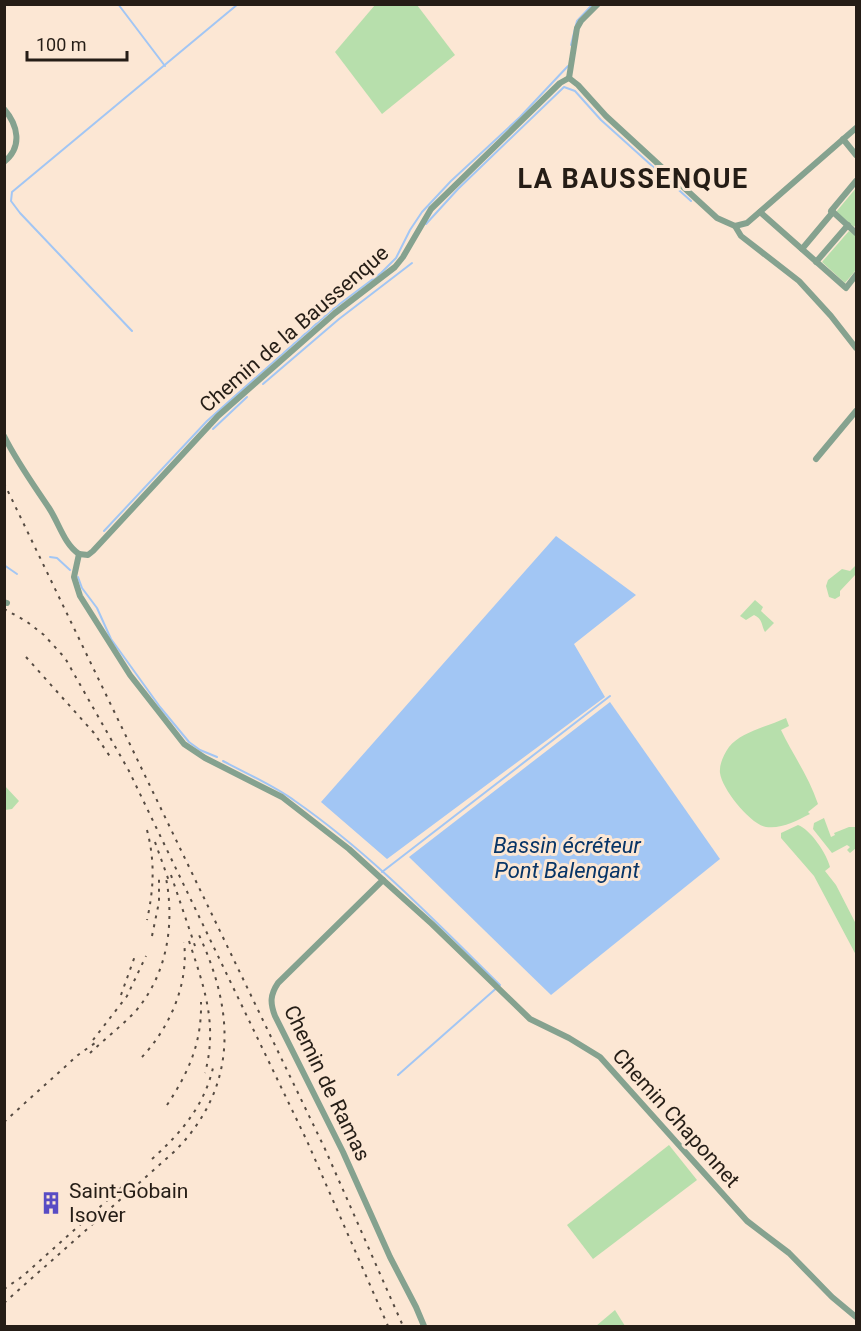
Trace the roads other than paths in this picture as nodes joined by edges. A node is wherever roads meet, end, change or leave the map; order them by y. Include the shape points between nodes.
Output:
1 (598, 4) edge
2 (569, 78) junction
3 (4, 109) edge
4 (856, 128) edge
5 (843, 139) junction
6 (856, 155) edge
7 (4, 162) edge
8 (856, 181) edge
9 (760, 212) junction
10 (833, 212) junction
11 (848, 225) junction
12 (735, 226) junction
13 (856, 230) edge
14 (802, 249) junction
15 (816, 262) junction
16 (856, 275) edge
17 (856, 348) edge
18 (856, 411) edge
19 (4, 436) edge
20 (816, 459) dead end
21 (79, 554) junction
22 (383, 880) junction
23 (856, 1317) edge
24 (424, 1326) edge

1 - 2 street via 577,28
2 - 12 street via 709,211
2 - 21 street, Chemin de la Baussenque via 431,209 395,267 335,313 226,408 93,552
3 - 7 street via 12,118 17,135 13,153
4 - 5 street
5 - 6 street
5 - 9 street
8 - 10 street
9 - 12 street via 747,223
9 - 14 street
10 - 11 street
10 - 14 street
11 - 13 street
11 - 15 street
12 - 17 street via 741,236 816,297
14 - 15 street
15 - 16 street via 846,288
18 - 20 street
19 - 21 street via 68,543
21 - 22 street via 74,577 80,596 130,675 184,744 282,797
22 - 23 street, Chemin Chaponnet via 530,1019 600,1057 747,1221 789,1253
22 - 24 street, Chemin de Ramas via 278,983 270,1002

